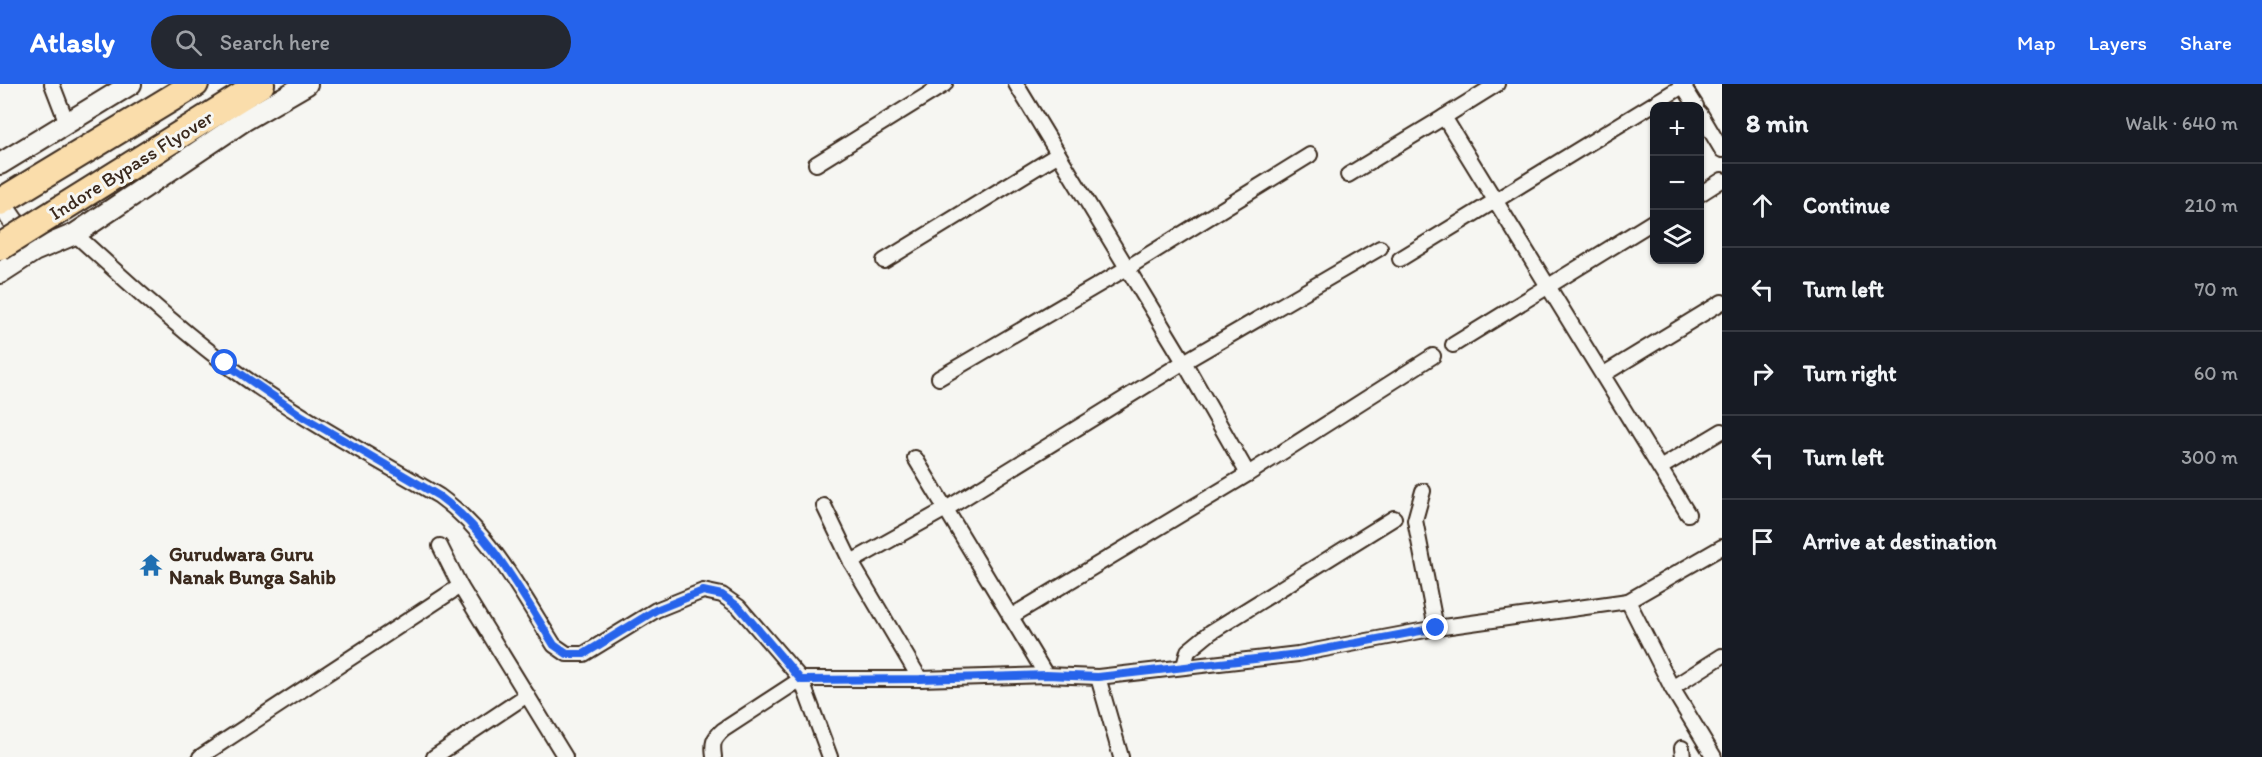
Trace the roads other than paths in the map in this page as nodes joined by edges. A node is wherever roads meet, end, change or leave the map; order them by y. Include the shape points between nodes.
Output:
1 (52, 84) edge
2 (130, 84) edge
3 (195, 84) edge
4 (261, 84) edge
5 (307, 84) edge
6 (945, 84) edge
7 (1016, 84) edge
8 (1497, 84) edge
9 (1684, 85) edge
10 (1694, 102) edge
11 (1444, 117) junction
12 (1704, 120) edge
13 (66, 123) junction
14 (1722, 150) edge
15 (1057, 155) junction
16 (1311, 155) dead end
17 (0, 164) edge
18 (816, 164) dead end
19 (1348, 175) dead end
20 (1722, 180) edge
21 (1704, 191) edge
22 (1496, 200) junction
23 (0, 202) edge
24 (1650, 223) edge
25 (75, 234) junction
26 (0, 247) edge
27 (1380, 248) dead end
28 (34, 251) junction
29 (1400, 259) dead end
30 (884, 261) dead end
31 (1127, 268) junction
32 (0, 273) edge
33 (1549, 286) junction
34 (1722, 302) edge
35 (1453, 345) dead end
36 (1433, 356) dead end
37 (1184, 362) junction
38 (1604, 374) junction
39 (939, 378) dead end
40 (1722, 431) edge
41 (915, 458) dead end
42 (1660, 468) junction
43 (1248, 474) junction
44 (1424, 490) dead end
45 (824, 506) dead end
46 (946, 509) junction
47 (1688, 514) dead end
48 (1394, 518) dead end
49 (440, 546) dead end
50 (1722, 548) edge
51 (851, 562) junction
52 (460, 586) junction
53 (1628, 601) junction
54 (1010, 616) junction
55 (1436, 628) junction
56 (1722, 656) edge
57 (1184, 666) junction
58 (1046, 675) junction
59 (1098, 677) junction
60 (920, 679) junction
61 (801, 680) junction
62 (1672, 688) junction
63 (527, 695) junction
64 (1722, 751) edge
65 (200, 757) edge
66 (434, 757) edge
67 (565, 757) edge
68 (714, 757) edge
69 (830, 757) edge
70 (1120, 757) edge
71 (1714, 757) edge

1 - 13 street
2 - 13 street
3 - 23 highway, Indore Bypass Flyover
4 - 26 highway, Indore Bypass Flyover, bridge
5 - 25 street via 244,120
6 - 18 street
7 - 15 street
8 - 11 street
9 - 10 street
9 - 22 street
11 - 19 street
11 - 22 street
12 - 14 street
13 - 17 street
15 - 30 street
15 - 31 street
16 - 31 street
20 - 21 street
22 - 29 street
22 - 33 street
23 - 28 street
24 - 33 street
25 - 28 street
25 - 61 street via 176,325 225,363 302,416 460,512 488,542 554,645 567,654 584,654 656,610 703,591 722,595 739,607
27 - 37 street
28 - 32 street
31 - 37 street
31 - 39 street
33 - 35 street
33 - 38 street
34 - 38 street
36 - 43 street
37 - 43 street
37 - 46 street
38 - 42 street
40 - 42 street
41 - 46 street
42 - 47 street
43 - 54 street
44 - 55 street via 1415,520
45 - 51 street
46 - 51 street
46 - 54 street
48 - 57 street via 1211,632 1188,651
49 - 52 street
50 - 53 street
51 - 60 street
52 - 63 street
52 - 65 street
53 - 55 street
53 - 62 street
54 - 58 street
55 - 57 street via 1298,654
56 - 62 street
57 - 59 street
58 - 59 street
58 - 60 street
59 - 70 street
60 - 61 street
61 - 68 street via 723,730 712,743
61 - 69 street
62 - 71 street
63 - 66 street
63 - 67 street
64 - 71 street

